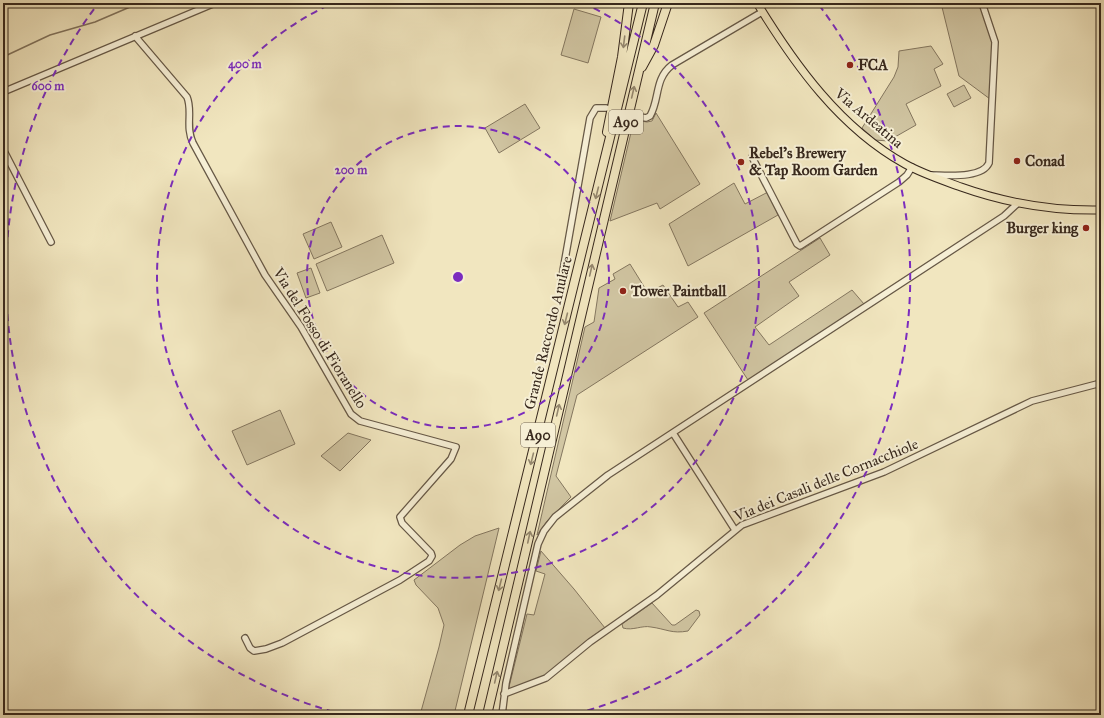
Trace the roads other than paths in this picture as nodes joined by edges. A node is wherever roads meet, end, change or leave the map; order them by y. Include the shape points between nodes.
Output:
1 (215, 3) edge
2 (629, 3) edge
3 (643, 3) edge
4 (655, 3) edge
5 (668, 3) edge
6 (757, 3) edge
7 (982, 3) edge
8 (762, 12) junction
9 (135, 36) junction
10 (638, 74) junction
11 (3, 92) edge
12 (606, 108) dead end
13 (636, 116) dead end
14 (3, 149) edge
15 (606, 155) junction
16 (752, 157) dead end
17 (912, 167) junction
18 (929, 175) junction
19 (1017, 204) junction
20 (1101, 210) edge
21 (51, 242) dead end
22 (561, 282) dead end
23 (1101, 383) edge
24 (673, 433) junction
25 (735, 530) junction
26 (245, 638) dead end
27 (504, 694) junction
28 (468, 715) edge
29 (487, 715) edge
30 (502, 715) edge

1 - 9 street
2 -> 15 highway via 622,57 608,122
3 - 15 highway, Grande Raccordo Anulare / A90
4 - 10 highway, Grande Raccordo Anulare / A90
5 - 10 highway via 654,45
6 - 8 main road, Via Ardeatina
7 - 18 street via 995,42 989,163 985,168 969,174
8 - 13 street via 672,65 663,73 650,116
8 - 17 main road, Via Ardeatina via 808,78 831,105 876,145
9 - 11 street
9 - 26 street, Via del Fosso di Fioranello via 187,97 188,129 192,140 265,274 301,327 351,414 360,421 456,447 451,459 400,517 402,523 431,553 429,561 396,582 282,643 254,651
29 -> 10 highway, Grande Raccordo Anulare / A90
12 - 22 street via 596,108 590,118
14 - 21 street
15 -> 28 highway, Grande Raccordo Anulare / A90
16 - 17 street via 796,244 800,246 907,176
17 - 18 main road, Via Ardeatina
18 - 19 main road, Via Ardeatina via 989,197
19 - 20 main road, Via Ardeatina
19 - 24 street via 983,230
23 - 25 street, Via dei Casali delle Cornacchiole via 1032,400 884,472 760,518
24 - 25 street
24 - 27 street via 608,475 566,507 546,528 538,544
25 - 27 street, Via dei Casali delle Cornacchiole via 657,595 590,642 546,678
27 - 30 street

